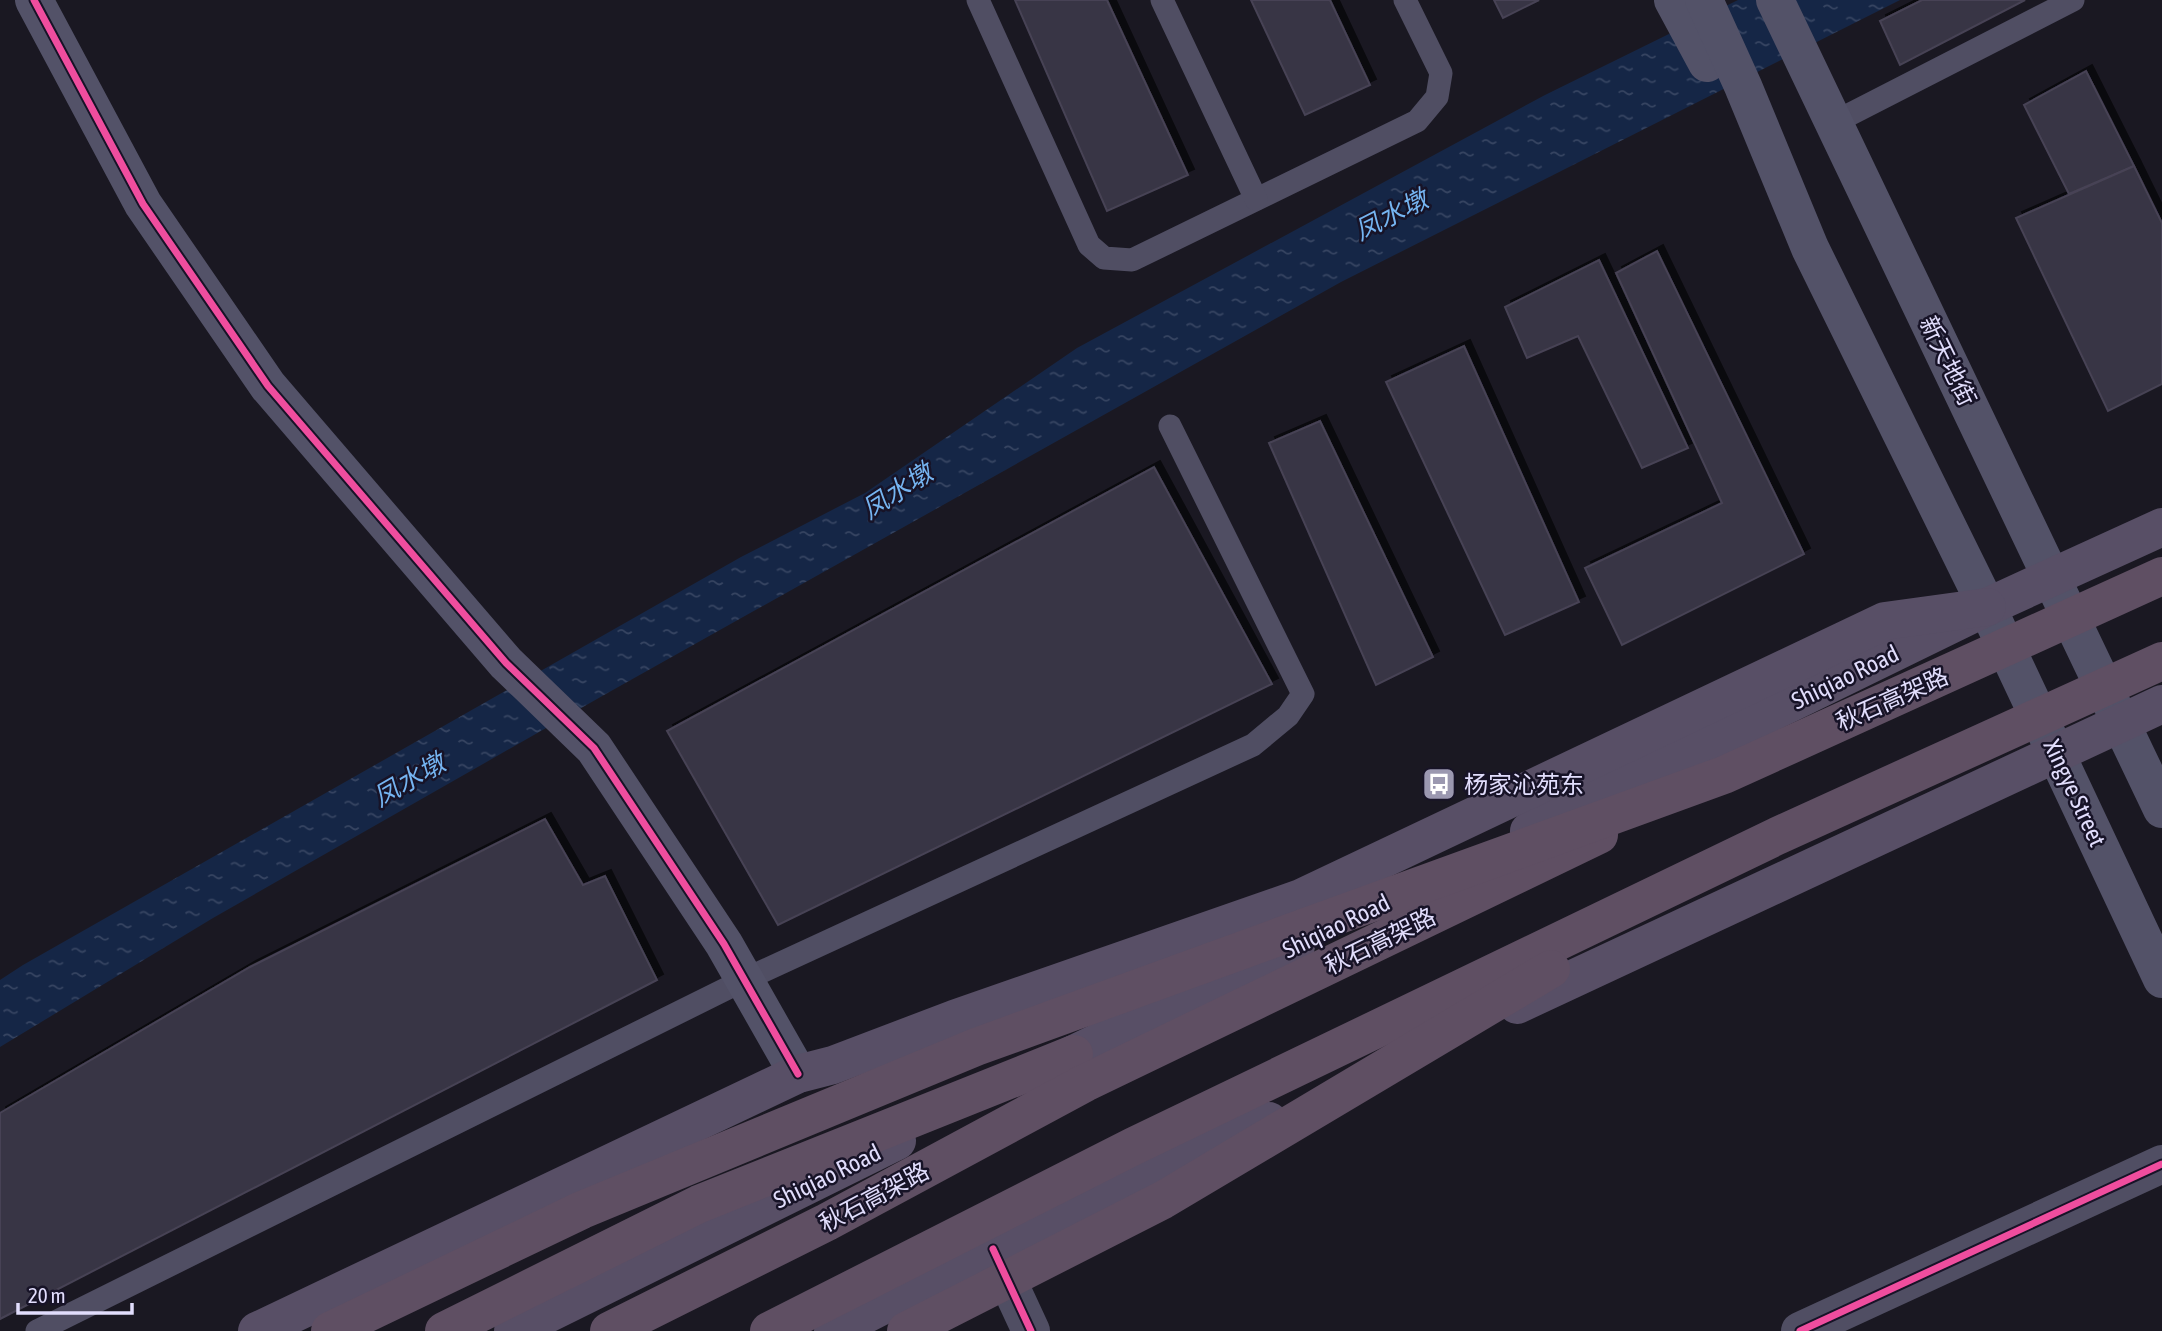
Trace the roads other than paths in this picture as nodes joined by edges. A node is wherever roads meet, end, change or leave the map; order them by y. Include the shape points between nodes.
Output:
1 (34, 0) edge
2 (978, 0) edge
3 (1162, 0) edge
4 (1405, 0) edge
5 (1775, 0) edge
6 (2073, 0) edge
7 (1692, 5) edge
8 (1833, 123) junction
9 (1256, 199) junction
10 (1170, 426) dead end
11 (2162, 527) edge
12 (2162, 576) edge
13 (2052, 578) junction
14 (1987, 607) junction
15 (2162, 661) edge
16 (2162, 704) edge
17 (2121, 722) junction
18 (2057, 753) junction
19 (1724, 775) junction
20 (2162, 809) edge
21 (1777, 836) junction
22 (746, 979) junction
23 (2162, 979) edge
24 (1074, 1054) junction
25 (798, 1074) junction
26 (2162, 1164) edge
27 (993, 1249) junction
28 (37, 1331) edge
29 (257, 1331) edge
30 (330, 1331) edge
31 (444, 1331) edge
32 (513, 1331) edge
33 (609, 1331) edge
34 (769, 1331) edge
35 (833, 1331) edge
36 (906, 1331) edge
37 (1031, 1331) edge
38 (1800, 1331) edge

1 - 22 main road via 143,204 268,386 506,663 594,748
2 - 9 lane via 1090,245 1104,258 1132,260
3 - 9 lane
4 - 9 lane via 1441,73 1437,97 1417,121
5 - 8 main road, 新天地街
6 - 8 lane
7 - 14 main road via 1733,90 1751,140 1810,248
8 - 13 main road, 新天地街
10 - 22 lane via 1303,694 1288,716 1253,745
11 - 13 main road, Shiqiao Road
12 - 19 highway, 秋石高架路, bridge
13 - 14 main road, Shiqiao Road
13 - 17 main road, 新天地街
14 - 18 main road, Xingye Street
14 - 24 main road, Shiqiao Road
14 - 25 main road via 1885,621 1301,898
15 - 21 highway, bridge
16 - 17 main road
17 - 18 main road
17 - 20 main road
18 - 23 main road, Xingye Street
18 - 27 main road
19 - 30 highway, bridge via 976,1047 582,1210
19 - 33 highway, 秋石高架路, bridge via 1085,1083 827,1222
21 - 34 highway, bridge via 1134,1146
21 - 36 highway, bridge via 1163,1200
22 - 25 main road
22 - 28 lane
24 - 31 highway via 699,1203
24 - 32 main road, Shiqiao Road
25 - 29 main road
26 - 38 street
27 - 35 main road
27 - 37 street

